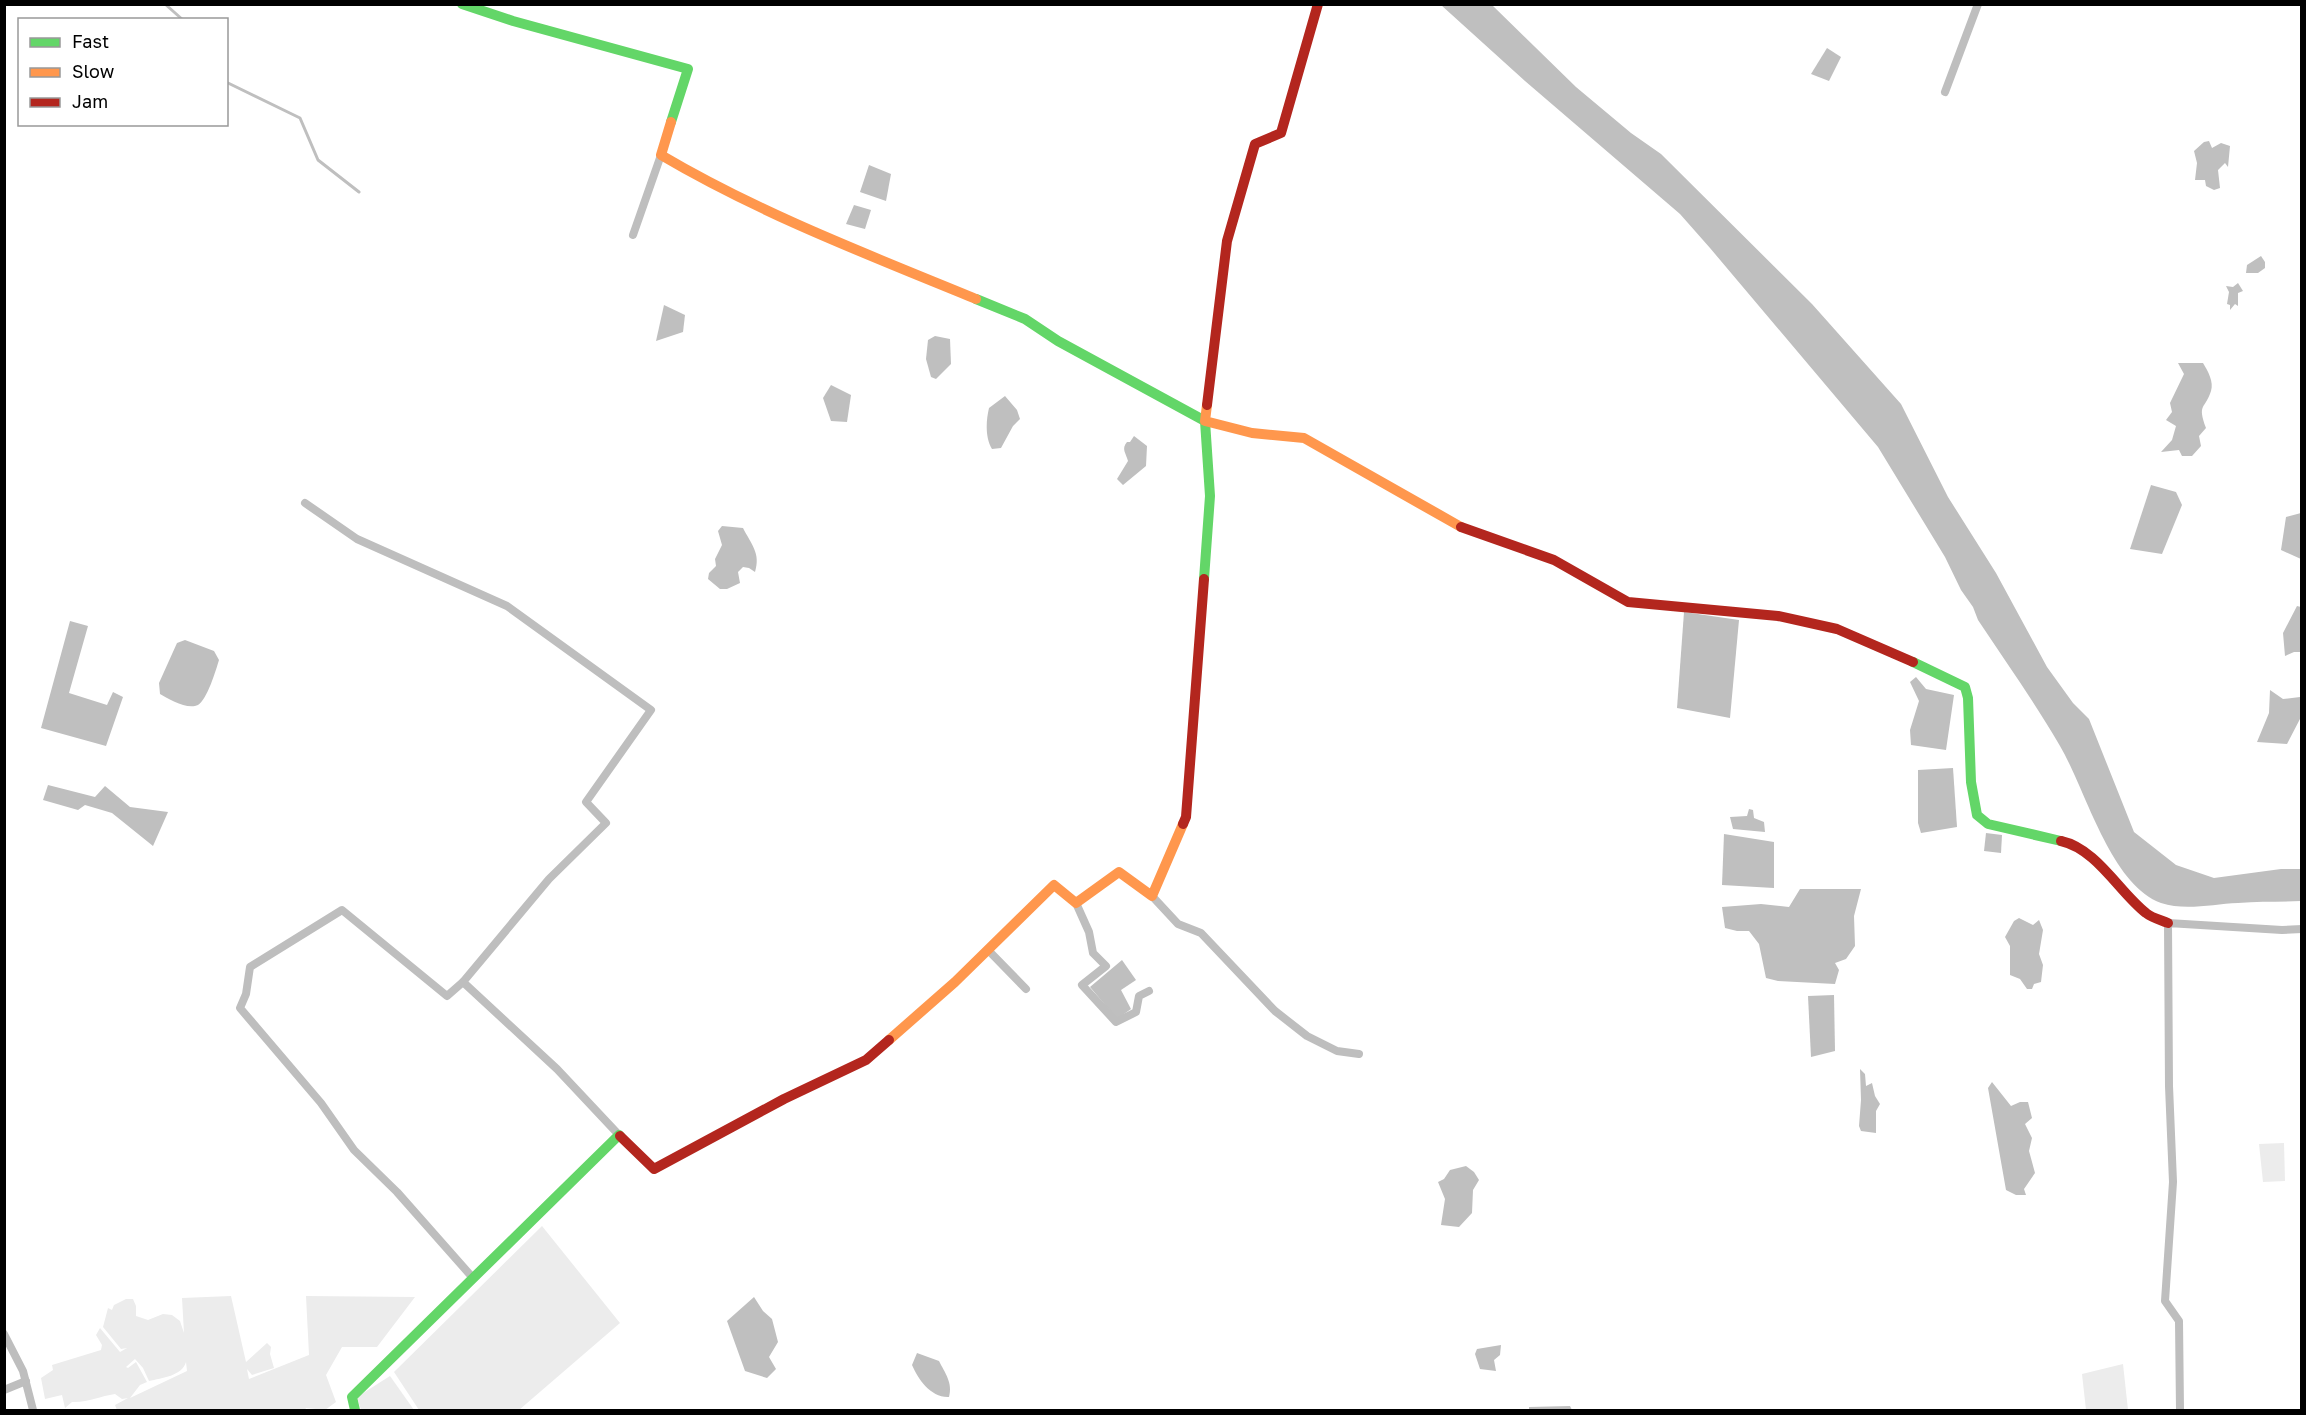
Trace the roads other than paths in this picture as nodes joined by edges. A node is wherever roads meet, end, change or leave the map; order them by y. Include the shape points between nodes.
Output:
1 (462, 4) edge
2 (1318, 4) edge
3 (1978, 4) edge
4 (1945, 92) dead end
5 (662, 155) junction
6 (633, 235) dead end
7 (1205, 421) junction
8 (304, 503) dead end
9 (1152, 896) junction
10 (1076, 903) junction
11 (2168, 923) junction
12 (2301, 929) edge
13 (988, 950) junction
14 (463, 981) junction
15 (1026, 989) dead end
16 (1149, 991) dead end
17 (1359, 1054) dead end
18 (619, 1135) junction
19 (473, 1278) junction
20 (4, 1334) edge
21 (26, 1381) junction
22 (4, 1390) edge
23 (34, 1410) edge
24 (355, 1410) edge
25 (2180, 1410) edge

1 - 5 street via 688,69
2 - 7 street via 1281,133 1255,144 1227,241
3 - 4 street
5 - 6 street
5 - 7 street via 707,182 814,233 1025,319
7 - 9 street via 1210,496 1186,817
7 - 11 street via 1252,433 1304,438 1461,527 1554,560 1628,602 1778,616 1837,629 1933,670 1965,687 1977,815 1988,824 2071,843 2108,872 2147,914
8 - 14 street via 357,538 507,606 651,710 586,802 606,823 549,879
9 - 10 street via 1119,872
9 - 17 street via 1178,924 1201,933 1275,1011 1307,1036 1337,1051
10 - 13 street via 1054,885
10 - 16 street via 1089,932 1093,954 1106,966 1082,985 1116,1022 1136,1012 1139,996
11 - 12 street
11 - 25 street via 2173,1182 2165,1301 2179,1321
13 - 15 street
13 - 18 street via 866,1060 654,1169
14 - 18 street via 557,1069
14 - 19 street via 447,996 342,910 250,968 240,1008 321,1103 354,1150
18 - 19 street
19 - 24 street via 352,1397
20 - 21 street
21 - 22 street
21 - 23 street

